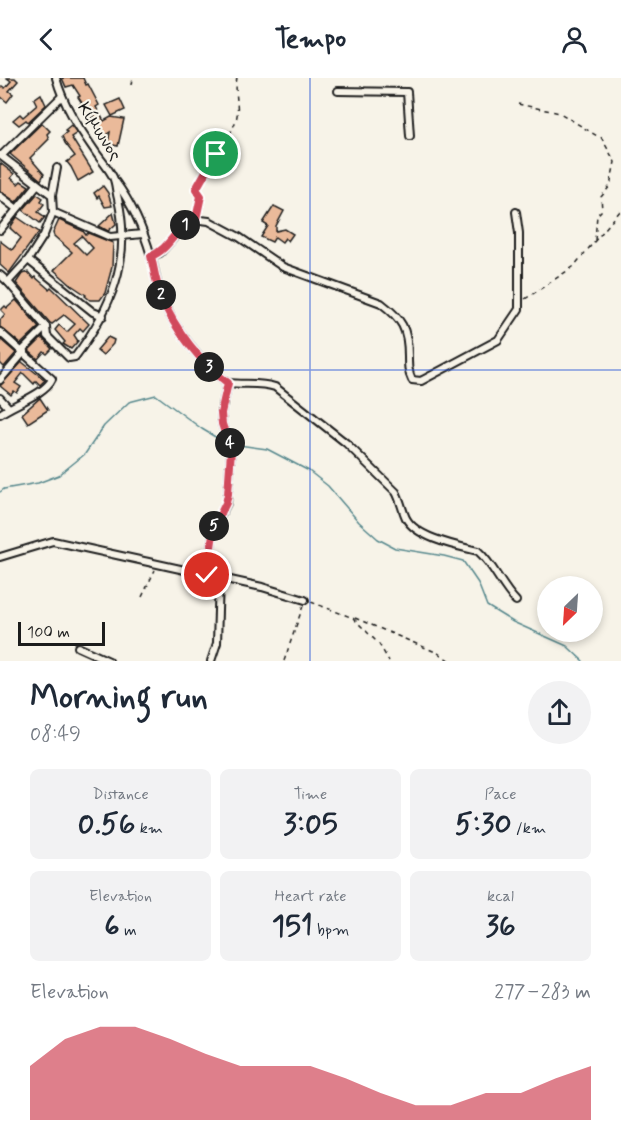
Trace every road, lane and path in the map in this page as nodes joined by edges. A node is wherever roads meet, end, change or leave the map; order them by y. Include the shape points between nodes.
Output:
1 (56, 78) edge
2 (133, 78) edge
3 (237, 78) edge
4 (132, 85) dead end
5 (338, 91) dead end
6 (62, 96) junction
7 (518, 104) dead end
8 (410, 136) dead end
9 (597, 136) dead end
10 (601, 137) dead end
11 (99, 138) dead end
12 (104, 139) dead end
13 (1, 156) edge
14 (57, 168) dead end
15 (113, 178) junction
16 (37, 186) junction
17 (52, 195) junction
18 (0, 196) edge
19 (17, 209) junction
20 (621, 210) edge
21 (53, 212) junction
22 (516, 212) dead end
23 (196, 219) junction
24 (0, 230) edge
25 (143, 234) junction
26 (123, 236) junction
27 (595, 241) junction
28 (151, 256) junction
29 (28, 260) junction
30 (3, 280) edge
31 (520, 304) junction
32 (103, 315) junction
33 (45, 327) junction
34 (0, 332) edge
35 (23, 352) junction
36 (0, 380) edge
37 (228, 383) junction
38 (0, 398) edge
39 (9, 408) junction
40 (0, 414) edge
41 (0, 557) edge
42 (158, 564) junction
43 (207, 575) junction
44 (219, 578) junction
45 (142, 597) dead end
46 (305, 600) junction
47 (516, 601) dead end
48 (353, 618) junction
49 (78, 647) dead end
50 (109, 661) edge
51 (211, 661) edge
52 (284, 661) edge
53 (389, 661) edge
54 (450, 661) edge

1 - 6 street, Κίμωνος
2 - 4 path
3 - 23 path via 236,119 222,149 198,184 196,189 201,196
5 - 8 street via 407,92
6 - 13 street
6 - 15 street, Κίμωνος via 69,113
7 - 9 path via 560,113
10 - 27 path via 615,162 610,186 601,197
11 - 12 path
13 - 16 street
14 - 17 street
15 - 25 street via 137,215
15 - 26 street, Κίμωνος
16 - 17 street
16 - 19 street
17 - 21 street
18 - 19 street
19 - 24 street
20 - 27 path
21 - 26 street via 110,237
21 - 29 street
22 - 31 street
23 - 28 street via 187,223 160,253
23 - 31 street via 225,229 283,267 381,303 404,326 412,380 421,381 498,339
25 - 26 street
25 - 28 street
26 - 32 street, Κίμωνος via 115,283
27 - 31 path via 573,267
28 - 37 street via 167,310 203,360
29 - 30 street
29 - 32 street via 93,312
30 - 33 street
32 - 33 street, Κίμωνος via 75,357 69,358 47,336
33 - 35 street
34 - 35 street
35 - 36 street
35 - 39 street via 52,379
37 - 43 street via 221,413 231,450 228,494 214,527
37 - 47 street via 268,385 285,395 346,443 396,492 414,529 478,551
38 - 39 street
39 - 40 street
41 - 42 street via 53,541
42 - 43 street
42 - 45 path
43 - 44 street
44 - 46 street
44 - 51 street via 217,644
46 - 48 path
46 - 52 path
48 - 53 path via 379,644
48 - 54 path
49 - 50 street

